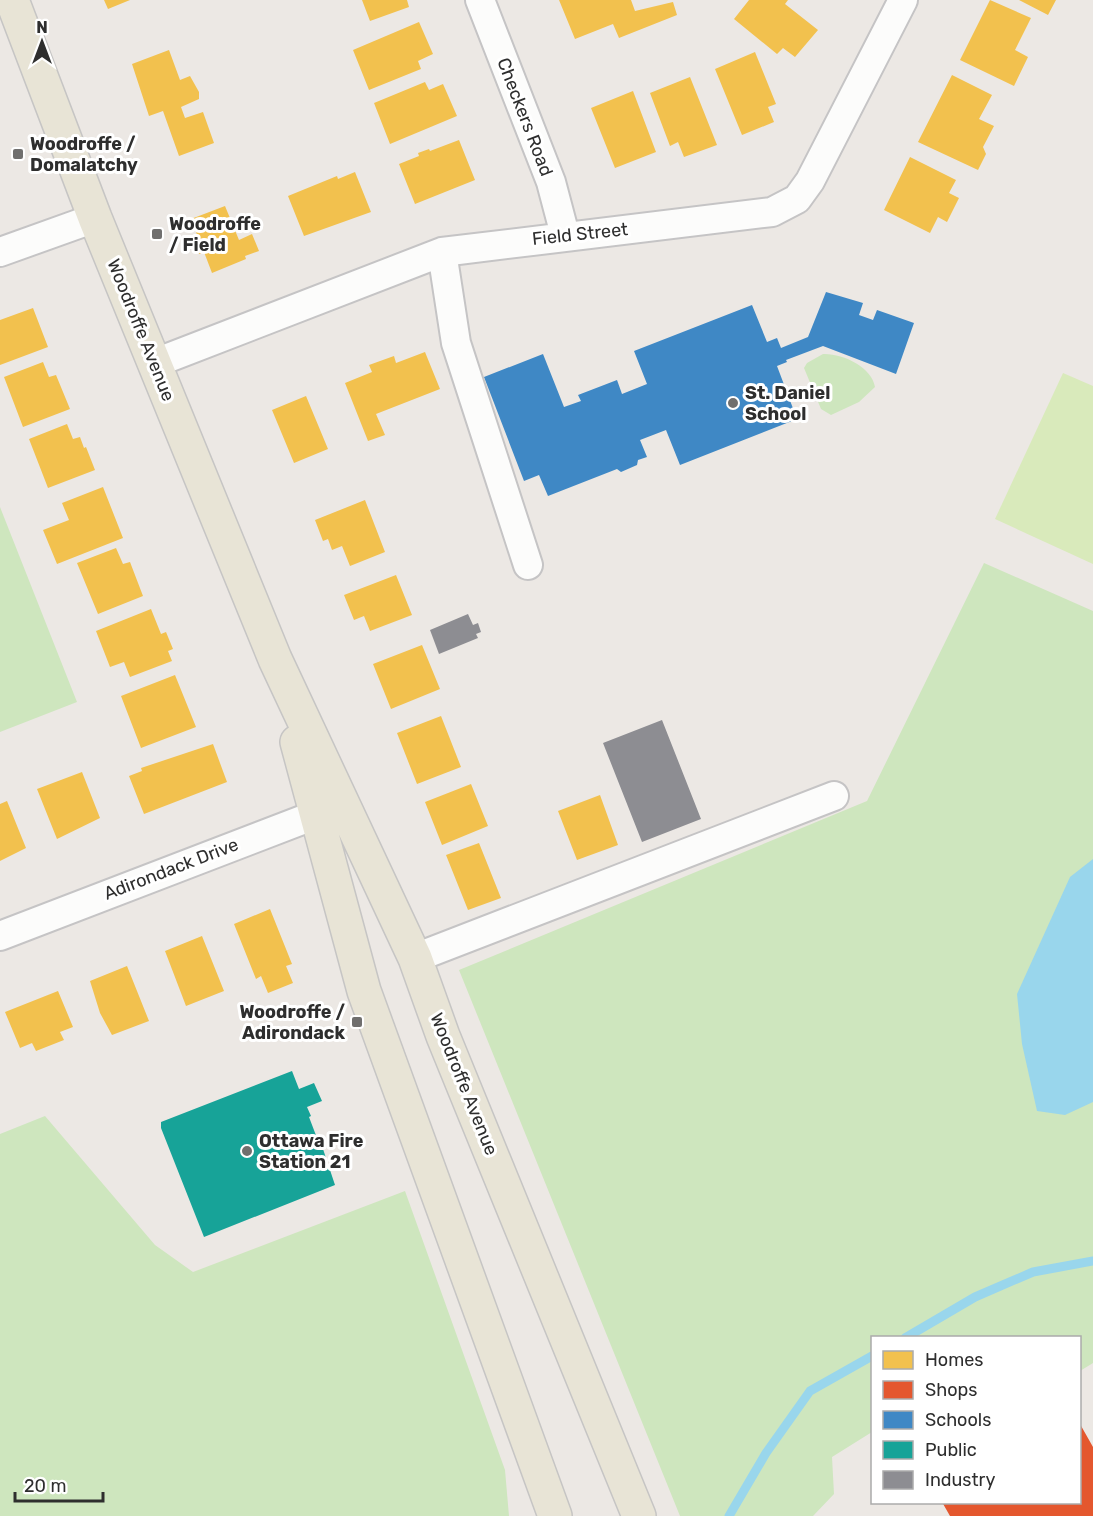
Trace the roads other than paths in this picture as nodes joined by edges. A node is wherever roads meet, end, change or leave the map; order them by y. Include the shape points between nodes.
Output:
1 (12, 0) edge
2 (480, 0) edge
3 (903, 0) edge
4 (95, 218) junction
5 (565, 235) junction
6 (0, 252) edge
7 (442, 252) junction
8 (155, 363) junction
9 (528, 565) dead end
10 (834, 796) dead end
11 (330, 809) junction
12 (0, 936) edge
13 (415, 958) junction
14 (555, 1516) edge
15 (639, 1516) edge

1 - 4 main road, Woodroffe Avenue
2 - 5 street, Checkers Road via 551,182
3 - 5 street, Field Street via 810,181 796,199 772,212
4 - 6 street
4 - 8 main road, Woodroffe Avenue
5 - 7 street, Field Street
7 - 8 street, Field Street
7 - 9 street via 456,343
8 - 11 main road, Woodroffe Avenue via 275,659
10 - 13 street
11 - 12 street, Adirondack Drive
11 - 13 main road, Woodroffe Avenue
11 - 14 main road, Woodroffe Avenue via 364,991
13 - 15 main road, Woodroffe Avenue via 443,1036

